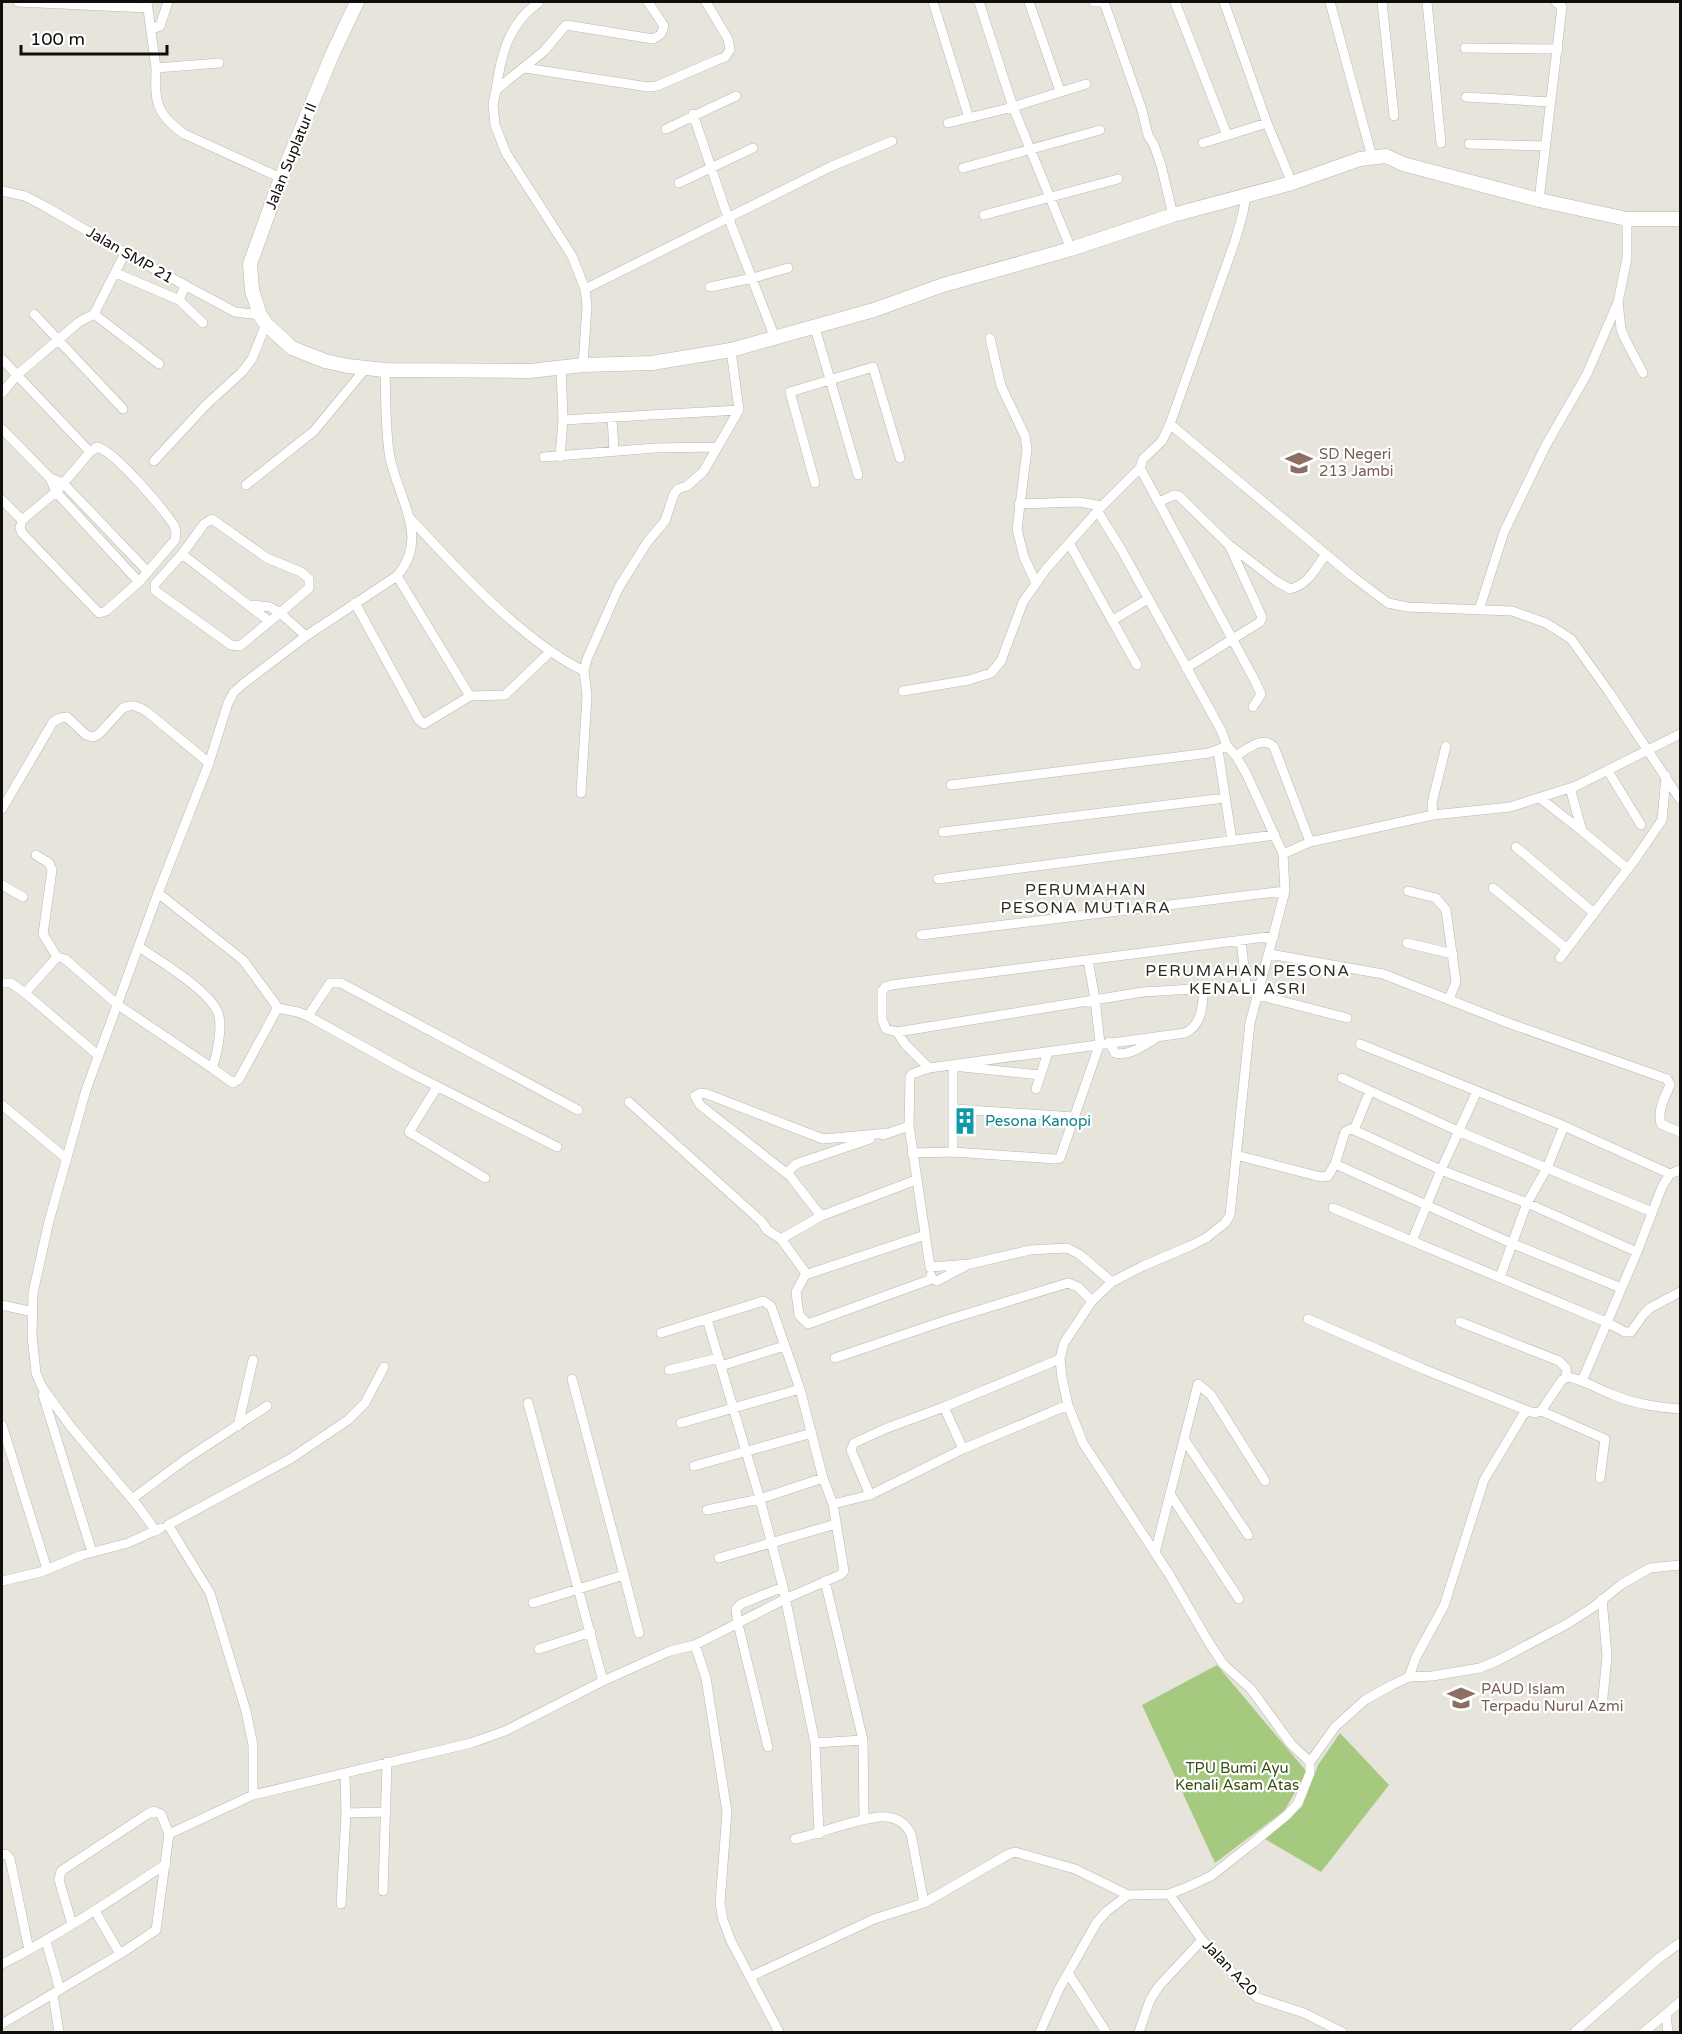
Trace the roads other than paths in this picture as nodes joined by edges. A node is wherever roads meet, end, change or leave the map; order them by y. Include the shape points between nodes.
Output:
1 (18, 2) edge
2 (39, 2) edge
3 (168, 2) edge
4 (357, 2) edge
5 (539, 2) edge
6 (648, 2) edge
7 (706, 2) edge
8 (933, 2) edge
9 (979, 2) edge
10 (1029, 2) edge
11 (1094, 2) edge
12 (1102, 2) edge
13 (1175, 2) edge
14 (1224, 2) edge
15 (1330, 2) edge
16 (1382, 2) edge
17 (1427, 2) edge
18 (1556, 2) edge
19 (89, 3) edge
20 (148, 5) edge
21 (152, 29) junction
22 (1465, 48) dead end
23 (1558, 49) junction
24 (219, 63) dead end
25 (156, 68) junction
26 (525, 68) junction
27 (1086, 84) dead end
28 (496, 90) junction
29 (1060, 91) junction
30 (736, 96) dead end
31 (1467, 98) dead end
32 (1551, 102) junction
33 (1013, 107) junction
34 (695, 113) junction
35 (1394, 116) dead end
36 (969, 118) junction
37 (948, 123) dead end
38 (1267, 123) junction
39 (666, 129) dead end
40 (1100, 130) dead end
41 (1227, 135) junction
42 (892, 141) dead end
43 (1203, 142) dead end
44 (1441, 143) dead end
45 (1469, 144) dead end
46 (1546, 146) junction
47 (753, 148) dead end
48 (1031, 150) junction
49 (1372, 157) junction
50 (714, 167) junction
51 (963, 168) dead end
52 (281, 178) junction
53 (1118, 179) dead end
54 (679, 183) dead end
55 (1292, 183) junction
56 (2, 191) edge
57 (1246, 195) junction
58 (1050, 198) junction
59 (1539, 200) junction
60 (984, 215) dead end
61 (1173, 215) junction
62 (730, 217) junction
63 (1627, 219) junction
64 (1680, 219) edge
65 (1071, 249) junction
66 (125, 254) junction
67 (788, 268) dead end
68 (116, 273) junction
69 (753, 278) junction
70 (185, 286) junction
71 (710, 287) dead end
72 (585, 289) junction
73 (179, 300) junction
74 (1618, 303) junction
75 (34, 314) dead end
76 (94, 314) junction
77 (263, 319) junction
78 (203, 323) dead end
79 (814, 328) junction
80 (775, 338) junction
81 (990, 338) dead end
82 (59, 340) junction
83 (731, 350) junction
84 (2, 358) edge
85 (159, 364) dead end
86 (583, 365) junction
87 (561, 367) junction
88 (366, 368) junction
89 (385, 370) junction
90 (1643, 373) dead end
91 (17, 375) junction
92 (831, 381) junction
93 (2, 393) edge
94 (123, 409) dead end
95 (739, 410) junction
96 (612, 417) junction
97 (563, 420) junction
98 (1170, 424) junction
99 (2, 429) edge
100 (716, 447) junction
101 (614, 451) junction
102 (90, 452) junction
103 (544, 457) dead end
104 (560, 457) junction
105 (900, 458) dead end
106 (154, 461) dead end
107 (1140, 468) junction
108 (858, 475) dead end
109 (50, 478) junction
110 (63, 483) junction
111 (815, 483) dead end
112 (246, 485) dead end
113 (56, 492) junction
114 (2, 500) edge
115 (1159, 502) junction
116 (1019, 504) junction
117 (1100, 509) junction
118 (410, 519) junction
119 (22, 520) junction
120 (1069, 543) junction
121 (1229, 545) junction
122 (182, 554) junction
123 (1326, 554) junction
124 (148, 572) junction
125 (397, 576) junction
126 (139, 582) junction
127 (1036, 583) junction
128 (1148, 599) junction
129 (355, 603) junction
130 (249, 604) junction
131 (1479, 610) junction
132 (280, 613) junction
133 (1113, 620) junction
134 (269, 621) junction
135 (306, 636) junction
136 (1233, 639) junction
137 (551, 651) junction
138 (1137, 665) dead end
139 (1186, 668) junction
140 (584, 671) junction
141 (903, 691) dead end
142 (470, 696) junction
143 (1253, 707) dead end
144 (1680, 734) edge
145 (1227, 746) junction
146 (1446, 746) dead end
147 (1218, 750) junction
148 (1649, 750) junction
149 (1236, 756) junction
150 (209, 763) junction
151 (1608, 771) junction
152 (1666, 776) junction
153 (951, 785) dead end
154 (1570, 788) junction
155 (581, 793) dead end
156 (1225, 798) junction
157 (1540, 798) junction
158 (1680, 799) edge
159 (2, 809) edge
160 (1432, 814) junction
161 (1641, 825) dead end
162 (1582, 831) junction
163 (943, 832) dead end
164 (1275, 835) junction
165 (1232, 841) junction
166 (1310, 842) junction
167 (1516, 847) dead end
168 (1283, 854) junction
169 (36, 855) dead end
170 (1628, 869) junction
171 (938, 879) dead end
172 (2, 885) edge
173 (1492, 888) dead end
174 (1285, 891) junction
175 (1408, 891) dead end
176 (158, 893) junction
177 (23, 897) dead end
178 (1594, 913) junction
179 (921, 935) dead end
180 (1274, 936) junction
181 (1241, 940) junction
182 (1407, 943) dead end
183 (139, 947) junction
184 (1567, 950) junction
185 (1269, 954) junction
186 (1453, 954) junction
187 (57, 957) junction
188 (1560, 958) dead end
189 (1088, 960) junction
190 (2, 983) edge
191 (1261, 985) junction
192 (1246, 986) junction
193 (1204, 988) junction
194 (25, 993) junction
195 (1258, 995) junction
196 (1095, 999) junction
197 (1449, 999) junction
198 (118, 1005) junction
199 (277, 1008) junction
200 (308, 1016) junction
201 (1347, 1018) dead end
202 (897, 1032) junction
203 (1158, 1036) junction
204 (1105, 1043) junction
205 (1360, 1044) dead end
206 (1048, 1052) junction
207 (99, 1056) junction
208 (953, 1066) junction
209 (212, 1068) junction
210 (929, 1068) junction
211 (1040, 1075) junction
212 (1342, 1078) dead end
213 (437, 1087) junction
214 (1036, 1089) dead end
215 (1370, 1091) junction
216 (1477, 1091) junction
217 (629, 1102) dead end
218 (2, 1104) edge
219 (954, 1109) junction
220 (578, 1110) dead end
221 (1074, 1117) junction
222 (909, 1126) junction
223 (1564, 1126) junction
224 (1354, 1130) junction
225 (1458, 1131) junction
226 (1680, 1132) edge
227 (888, 1133) junction
228 (557, 1147) dead end
229 (953, 1152) junction
230 (912, 1153) junction
231 (1236, 1155) junction
232 (67, 1159) junction
233 (1335, 1164) junction
234 (1547, 1168) junction
235 (1441, 1170) junction
236 (1680, 1170) edge
237 (1670, 1174) junction
238 (790, 1176) junction
239 (485, 1178) dead end
240 (916, 1180) junction
241 (1527, 1203) junction
242 (1427, 1207) junction
243 (1333, 1208) dead end
244 (1652, 1212) junction
245 (821, 1216) junction
246 (925, 1235) junction
247 (781, 1239) junction
248 (1412, 1241) junction
249 (1511, 1244) junction
250 (1637, 1252) junction
251 (970, 1264) junction
252 (930, 1267) junction
253 (805, 1275) junction
254 (1500, 1277) junction
255 (932, 1279) junction
256 (1113, 1282) junction
257 (1621, 1288) junction
258 (1680, 1292) edge
259 (1092, 1301) junction
260 (2, 1305) edge
261 (33, 1312) junction
262 (707, 1319) junction
263 (1308, 1319) dead end
264 (1460, 1322) dead end
265 (1606, 1322) junction
266 (662, 1333) dead end
267 (784, 1346) junction
268 (835, 1358) dead end
269 (1060, 1359) junction
270 (253, 1360) dead end
271 (720, 1362) junction
272 (384, 1367) dead end
273 (669, 1370) dead end
274 (36, 1373) junction
275 (1567, 1377) junction
276 (572, 1379) dead end
277 (1582, 1381) junction
278 (800, 1389) junction
279 (528, 1403) dead end
280 (1068, 1405) junction
281 (267, 1406) dead end
282 (944, 1407) junction
283 (734, 1409) junction
284 (1680, 1409) edge
285 (1528, 1411) junction
286 (1541, 1411) junction
287 (681, 1423) dead end
288 (2, 1425) edge
289 (238, 1426) junction
290 (812, 1433) junction
291 (1184, 1439) junction
292 (963, 1449) junction
293 (746, 1452) junction
294 (694, 1466) dead end
295 (823, 1478) junction
296 (1600, 1478) dead end
297 (1265, 1481) dead end
298 (1170, 1494) junction
299 (870, 1495) junction
300 (132, 1499) junction
301 (760, 1499) junction
302 (833, 1504) junction
303 (707, 1510) dead end
304 (836, 1524) junction
305 (168, 1525) junction
306 (156, 1531) junction
307 (1248, 1535) dead end
308 (772, 1544) junction
309 (92, 1552) junction
310 (1155, 1553) junction
311 (719, 1558) dead end
312 (1680, 1565) edge
313 (47, 1569) junction
314 (624, 1575) junction
315 (2, 1581) edge
316 (825, 1581) junction
317 (783, 1587) junction
318 (579, 1590) junction
319 (785, 1599) junction
320 (1239, 1599) dead end
321 (1602, 1599) junction
322 (533, 1603) dead end
323 (738, 1624) junction
324 (591, 1632) junction
325 (639, 1633) dead end
326 (695, 1646) junction
327 (539, 1649) dead end
328 (1409, 1677) junction
329 (603, 1681) junction
330 (1602, 1707) dead end
331 (863, 1740) junction
332 (815, 1743) junction
333 (768, 1748) dead end
334 (387, 1762) junction
335 (1310, 1762) junction
336 (345, 1773) junction
337 (253, 1795) junction
338 (386, 1812) junction
339 (346, 1813) junction
340 (864, 1820) junction
341 (169, 1834) junction
342 (819, 1834) junction
343 (795, 1839) dead end
344 (2, 1856) edge
345 (166, 1863) junction
346 (383, 1891) dead end
347 (1128, 1894) junction
348 (1169, 1894) junction
349 (924, 1903) junction
350 (341, 1904) dead end
351 (95, 1911) junction
352 (72, 1924) junction
353 (1202, 1940) junction
354 (46, 1941) junction
355 (1680, 1943) edge
356 (29, 1950) junction
357 (120, 1954) junction
358 (2, 1964) edge
359 (1068, 1974) junction
360 (750, 1977) junction
361 (56, 1992) junction
362 (1680, 2002) edge
363 (1666, 2014) junction
364 (4, 2022) edge
365 (8, 2032) edge
366 (60, 2032) edge
367 (779, 2032) edge
368 (1040, 2032) edge
369 (1106, 2032) edge
370 (1138, 2032) edge
371 (1342, 2032) edge
372 (1575, 2032) edge
373 (1644, 2032) edge
374 (1668, 2032) edge

1 - 2 street
2 - 19 street
3 - 21 street via 160,26
4 - 52 street, Jalan Suplatur II
5 - 28 street via 526,11 511,31 501,58
6 - 26 street via 664,26 657,37 566,25
7 - 26 street via 728,39 730,50 724,57 657,86
8 - 36 street
9 - 33 street
10 - 29 street
11 - 12 street
12 - 61 street via 1161,165
13 - 41 street
14 - 38 street
15 - 49 street
16 - 35 street
17 - 44 street
18 - 23 street via 1562,7
19 - 20 street
20 - 21 street
21 - 25 street
22 - 23 street
23 - 32 street
24 - 25 street
25 - 52 street via 156,100 174,128
26 - 28 street
27 - 29 street
28 - 72 street via 495,125 506,153 572,256
29 - 33 street
30 - 34 street
31 - 32 street
32 - 46 street
33 - 36 street
33 - 48 street
34 - 39 street
34 - 50 street
36 - 37 street
38 - 41 street
38 - 55 street
40 - 48 street
41 - 43 street
42 - 62 street
45 - 46 street
46 - 59 street
47 - 50 street
48 - 51 street
48 - 58 street
49 - 55 street
49 - 59 street via 1386,156
50 - 54 street
50 - 62 street via 730,206
52 - 77 street, Jalan Suplatur II via 250,264 252,290
53 - 58 street
55 - 57 street
56 - 66 street, Jalan SMP 21 via 25,196
57 - 61 street
57 - 98 street via 1235,241
58 - 60 street
58 - 65 street
59 - 63 street
61 - 65 street
62 - 69 street
62 - 72 street
63 - 64 street
63 - 74 street via 1627,258
65 - 79 street via 943,285
66 - 68 street
66 - 70 street, Jalan SMP 21
67 - 69 street
68 - 73 street
68 - 76 street
69 - 71 street
69 - 80 street
70 - 73 street
70 - 77 street, Jalan SMP 21 via 235,312
72 - 86 street
73 - 78 street
74 - 90 street via 1621,328
74 - 131 street via 1587,374 1546,445 1504,532
75 - 82 street
76 - 82 street via 78,322
76 - 85 street
77 - 88 street via 292,348 324,361
77 - 106 street via 252,359
79 - 80 street
79 - 92 street
80 - 83 street
81 - 116 street via 1001,386 1025,436 1024,485
82 - 91 street
82 - 94 street
83 - 86 street via 652,363
83 - 95 street
84 - 91 street
86 - 87 street
87 - 89 street via 530,371
87 - 97 street
88 - 89 street
88 - 112 street via 314,431
89 - 118 street via 390,456
91 - 93 street
91 - 102 street
92 - 105 street via 873,367
92 - 108 street
92 - 111 street via 790,392
95 - 96 street
95 - 100 street
96 - 97 street
96 - 101 street
97 - 104 street
98 - 107 street
98 - 123 street
99 - 109 street
100 - 101 street
100 - 140 street via 703,472 674,494 665,521 618,587
101 - 104 street
102 - 110 street
102 - 124 street via 97,447 106,451 174,525 175,540
103 - 104 street
107 - 115 street
107 - 117 street
109 - 110 street
109 - 113 street
110 - 113 street
110 - 124 street
113 - 119 street
113 - 126 street
114 - 119 street
115 - 121 street via 1179,496
115 - 136 street
116 - 117 street via 1078,502
116 - 127 street via 1017,529
117 - 120 street
117 - 128 street
118 - 125 street via 410,555
118 - 137 street via 473,584
119 - 126 street via 22,533 99,613
120 - 127 street
120 - 133 street
121 - 123 street via 1290,589 1307,581
121 - 136 street via 1262,617
122 - 130 street
122 - 132 street via 212,519 267,558 301,572 309,579 309,588
122 - 134 street via 154,584 157,592 231,645 240,646
123 - 131 street via 1388,603 1407,608
124 - 126 street
125 - 129 street
125 - 142 street
127 - 141 street via 1023,602 1001,661 991,673
128 - 133 street
128 - 139 street
129 - 135 street
129 - 142 street via 422,723
130 - 132 street
130 - 134 street
131 - 148 street via 1512,610 1546,623 1571,639
132 - 134 street
132 - 135 street
133 - 138 street
135 - 150 street via 234,692
136 - 139 street
136 - 143 street via 1261,694
137 - 140 street
137 - 142 street via 506,695
139 - 145 street
140 - 155 street via 587,696
144 - 148 street
145 - 147 street
145 - 149 street
146 - 160 street
147 - 153 street
147 - 156 street
148 - 151 street
148 - 152 street
149 - 164 street
149 - 166 street via 1269,741
150 - 159 street via 136,706 123,708 93,737 67,717 60,718 43,737
150 - 176 street
151 - 154 street
151 - 161 street
152 - 158 street
152 - 170 street via 1662,820
154 - 157 street
154 - 162 street
156 - 163 street
156 - 165 street
157 - 160 street via 1510,807
157 - 162 street
160 - 166 street
162 - 170 street
164 - 165 street
164 - 168 street
165 - 171 street
166 - 168 street
167 - 178 street
168 - 174 street
169 - 187 street via 49,863 52,870 43,934
170 - 178 street
172 - 177 street
173 - 184 street
174 - 179 street
174 - 180 street
175 - 186 street via 1436,898 1446,910
176 - 183 street
176 - 199 street via 243,960
178 - 184 street
180 - 181 street
180 - 185 street
181 - 189 street
181 - 192 street
182 - 186 street
183 - 198 street
183 - 209 street via 198,988 218,1012
184 - 188 street
185 - 191 street
185 - 197 street via 1383,974
186 - 197 street via 1456,982
187 - 194 street
187 - 198 street via 65,959
189 - 196 street
189 - 202 street via 885,987 883,1025
190 - 194 street via 11,983
191 - 192 street
191 - 195 street
192 - 193 street
193 - 196 street
193 - 203 street via 1201,1015 1194,1029
194 - 207 street
195 - 201 street
195 - 231 street via 1250,1023
196 - 202 street
196 - 204 street
197 - 226 street via 1667,1079 1670,1085 1659,1118 1661,1124
198 - 207 street
198 - 209 street
199 - 200 street
199 - 209 street via 239,1080 233,1083
200 - 213 street
200 - 220 street via 325,988 330,983 341,983
202 - 210 street
203 - 204 street
203 - 204 street via 1121,1055
204 - 206 street
204 - 221 street
205 - 216 street
206 - 208 street
206 - 211 street
207 - 232 street
208 - 210 street
208 - 211 street
208 - 219 street
210 - 222 street via 910,1077
211 - 214 street
212 - 215 street
213 - 228 street
213 - 239 street via 409,1132
215 - 224 street
215 - 225 street
216 - 223 street
216 - 225 street
217 - 247 street
218 - 232 street
219 - 221 street
219 - 229 street
221 - 229 street via 1058,1159
222 - 227 street
222 - 230 street
223 - 234 street
223 - 237 street
224 - 233 street via 1345,1132
224 - 235 street
225 - 234 street
225 - 235 street
227 - 238 street via 796,1164 789,1171
227 - 238 street via 823,1139 706,1094 695,1096 700,1105
229 - 230 street
230 - 240 street
231 - 233 street via 1321,1178 1328,1176
231 - 256 street via 1230,1215 1225,1223 1206,1238
232 - 261 street via 33,1293
233 - 242 street
234 - 241 street
234 - 244 street
235 - 241 street
235 - 242 street
236 - 237 street
237 - 244 street
238 - 245 street
240 - 245 street
240 - 246 street
241 - 249 street
241 - 250 street
242 - 248 street
242 - 249 street
243 - 248 street
244 - 250 street
245 - 247 street
246 - 252 street
246 - 253 street
247 - 253 street
248 - 254 street
249 - 254 street
249 - 257 street
250 - 257 street
251 - 252 street
251 - 255 street via 937,1281
251 - 256 street via 1030,1250 1067,1248
252 - 255 street
253 - 255 street via 796,1292 799,1315 808,1324
254 - 265 street
256 - 259 street
257 - 265 street
258 - 265 street via 1650,1308 1631,1332
259 - 268 street via 1068,1283
259 - 269 street via 1064,1343
260 - 261 street
261 - 274 street
262 - 266 street
262 - 267 street via 763,1300 771,1306
262 - 271 street
263 - 285 street
264 - 275 street via 1559,1361 1566,1368
265 - 277 street
267 - 271 street
267 - 278 street
269 - 280 street
269 - 282 street
270 - 289 street
271 - 273 street
271 - 283 street
272 - 305 street via 365,1403 348,1420 290,1459
274 - 300 street via 52,1403
274 - 309 street
275 - 277 street
275 - 286 street
276 - 314 street
277 - 284 street via 1642,1405
278 - 283 street
278 - 290 street
279 - 318 street
280 - 292 street
280 - 310 street via 1083,1443
281 - 289 street
282 - 292 street
282 - 299 street via 854,1443 851,1450
283 - 287 street
283 - 293 street
285 - 286 street
285 - 328 street via 1484,1480 1444,1606
286 - 296 street via 1605,1439
288 - 313 street
289 - 300 street
290 - 293 street
290 - 295 street
291 - 297 street via 1198,1384 1211,1395
291 - 298 street
291 - 307 street
292 - 299 street
293 - 294 street
293 - 301 street
295 - 301 street
295 - 302 street
298 - 310 street
298 - 320 street
299 - 302 street
300 - 306 street
301 - 303 street
301 - 308 street
302 - 304 street
304 - 308 street
304 - 316 street via 844,1571
305 - 306 street
305 - 337 street via 210,1593 246,1711 253,1745
306 - 309 street
308 - 311 street
308 - 317 street
309 - 313 street
310 - 335 street via 1223,1664 1251,1689
312 - 321 street via 1650,1568
313 - 315 street
314 - 318 street
314 - 325 street
316 - 319 street
316 - 331 street
317 - 319 street
317 - 323 street via 738,1606
318 - 322 street
318 - 324 street
319 - 323 street
319 - 332 street
321 - 328 street via 1567,1624 1480,1668
321 - 330 street via 1607,1656
323 - 326 street
323 - 333 street
324 - 327 street
324 - 329 street
326 - 329 street via 670,1652
326 - 360 street via 706,1678 727,1812 720,1903 731,1941
328 - 335 street via 1351,1711
329 - 334 street via 505,1731
331 - 332 street
331 - 340 street
332 - 342 street
334 - 336 street
334 - 338 street
335 - 348 street via 1310,1773 1298,1803 1287,1815 1210,1876
336 - 337 street
336 - 339 street
337 - 341 street
338 - 339 street
338 - 346 street
339 - 350 street
340 - 342 street
340 - 349 street via 884,1816 906,1825
341 - 345 street
341 - 352 street via 161,1814 153,1811 61,1871 59,1880
342 - 343 street
344 - 356 street via 6,1854 10,1859
345 - 351 street
345 - 357 street via 156,1930
347 - 348 street
347 - 349 street via 1075,1869 1015,1852
347 - 359 street via 1097,1922
348 - 353 street, Jalan A20
349 - 360 street via 874,1919
351 - 352 street
351 - 357 street
352 - 354 street
353 - 370 street via 1150,2000
353 - 371 street, Jalan A20 via 1253,1995
354 - 356 street
354 - 361 street
355 - 372 street
356 - 358 street
357 - 361 street
359 - 368 street
359 - 369 street
360 - 367 street
361 - 364 street
361 - 366 street
362 - 363 street
363 - 373 street
363 - 374 street
364 - 365 street

